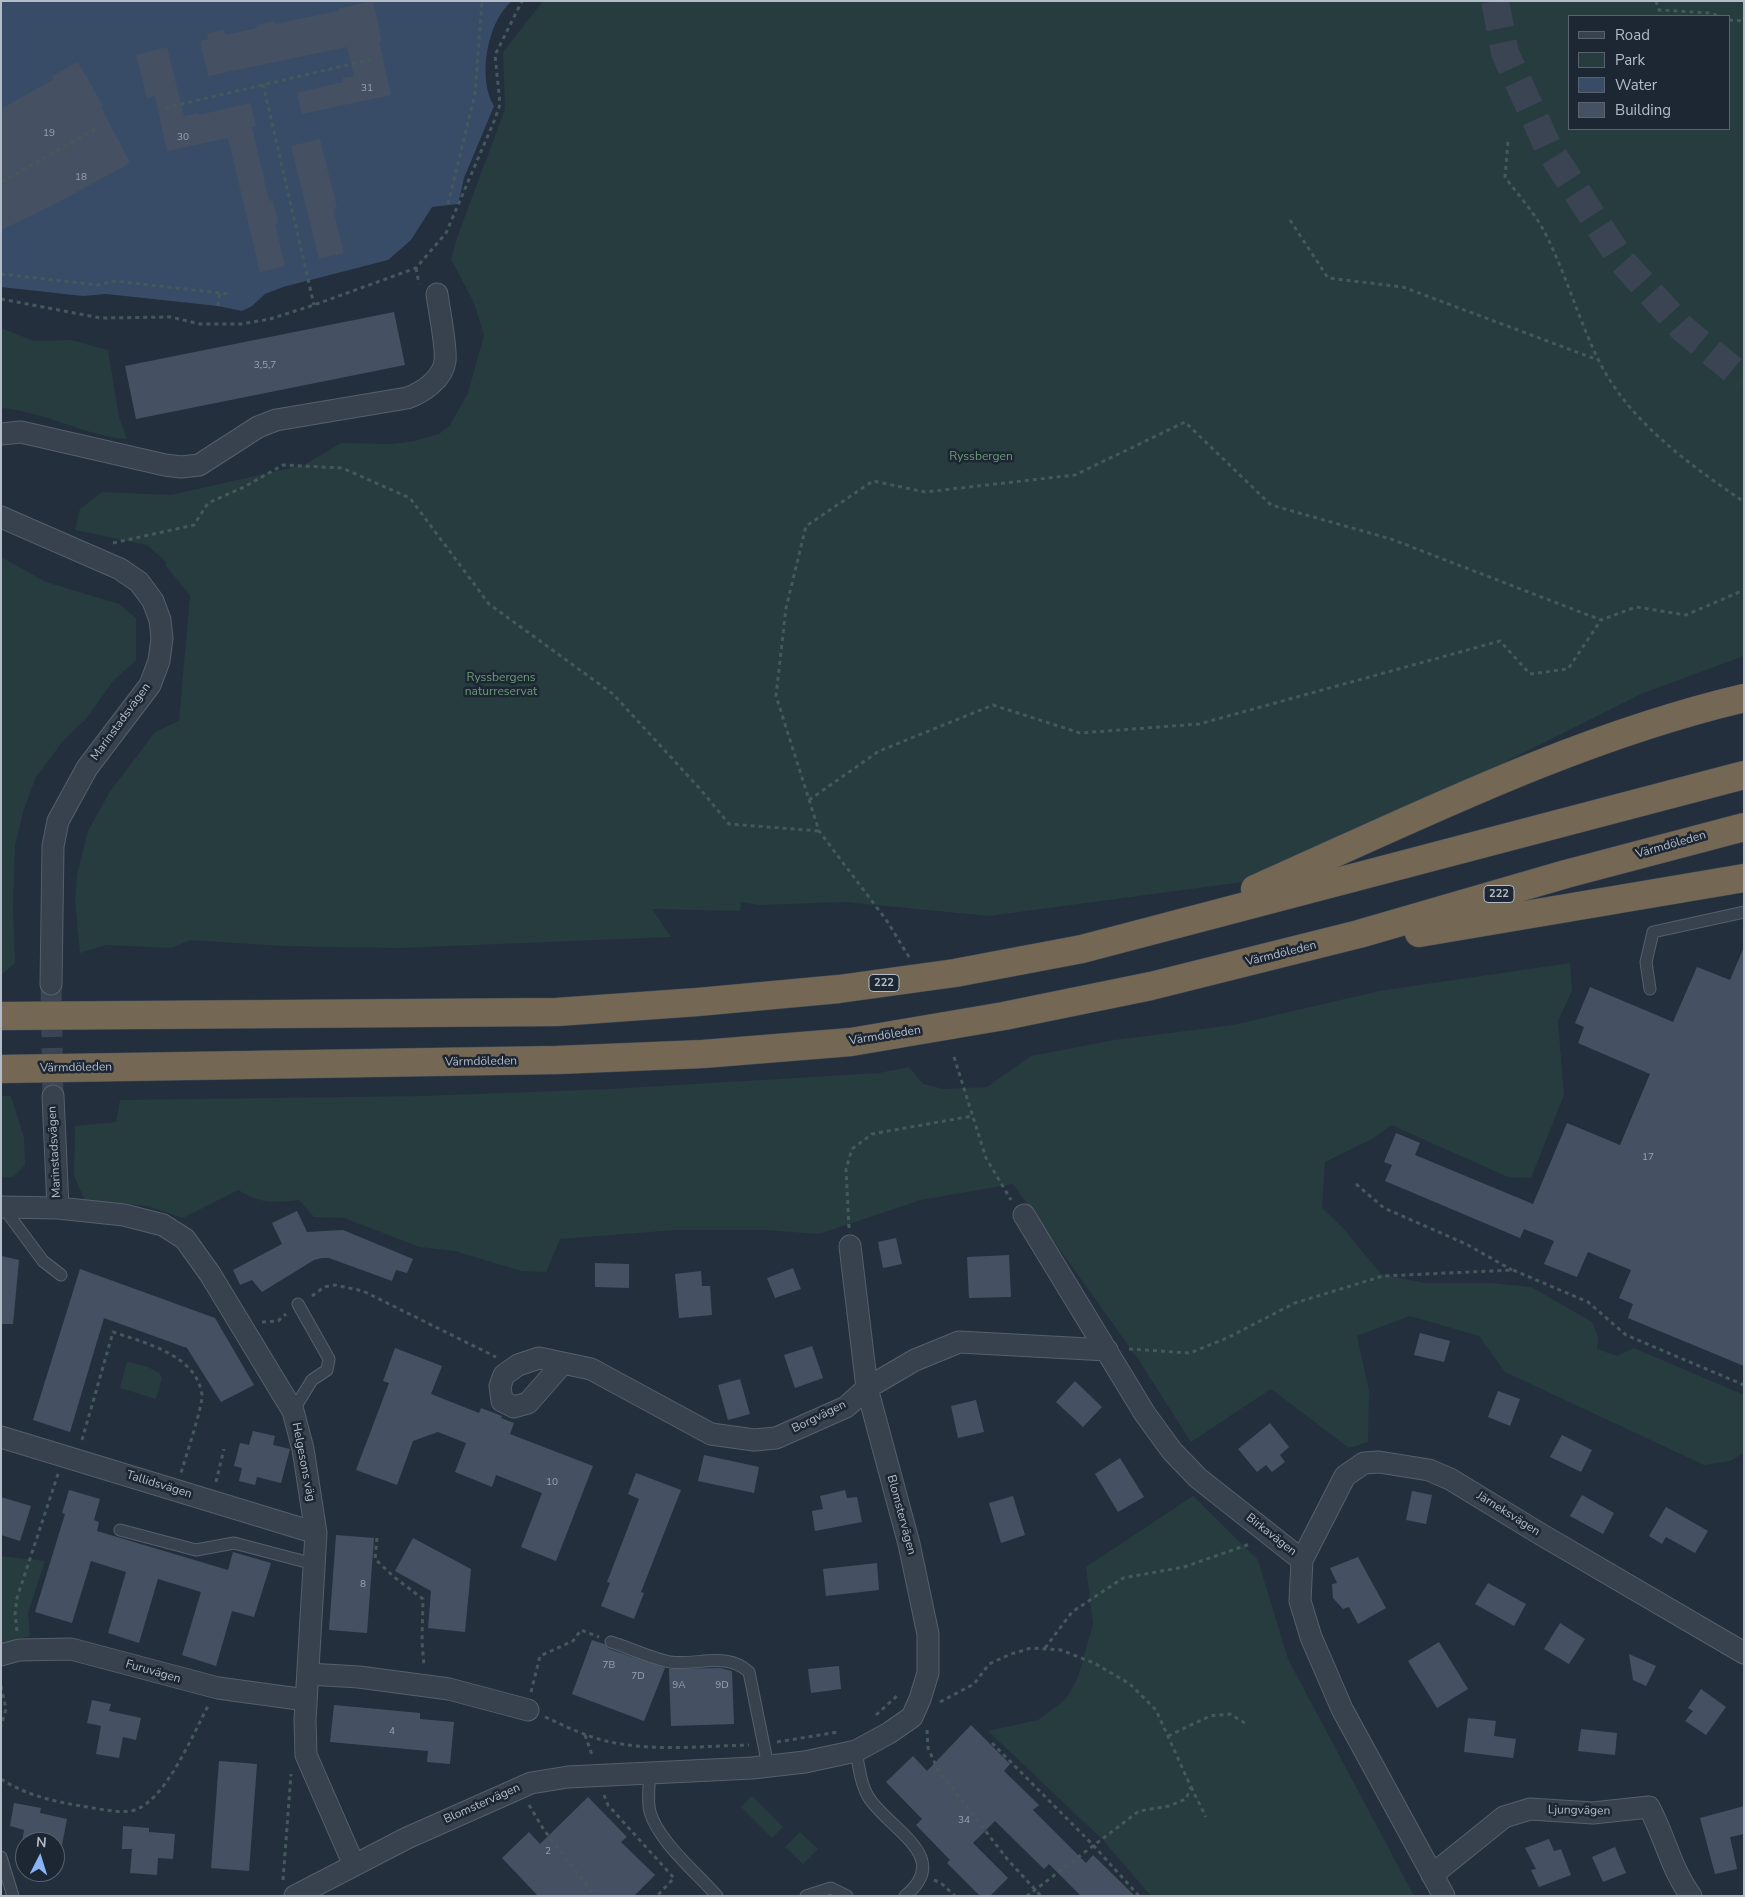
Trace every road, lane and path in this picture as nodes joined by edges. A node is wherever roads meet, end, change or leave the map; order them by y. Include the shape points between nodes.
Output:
1 (482, 1) edge
2 (522, 1) edge
3 (1656, 1) edge
4 (1716, 15) edge
5 (1730, 20) edge
6 (1744, 21) edge
7 (377, 58) dead end
8 (263, 84) junction
9 (165, 108) dead end
10 (99, 126) dead end
11 (1508, 142) dead end
12 (1, 182) edge
13 (448, 204) dead end
14 (1290, 220) dead end
15 (1, 274) edge
16 (220, 292) junction
17 (229, 294) dead end
18 (430, 296) dead end
19 (1, 299) edge
20 (314, 305) junction
21 (218, 306) dead end
22 (1599, 360) junction
23 (1, 434) edge
24 (1744, 502) edge
25 (1, 517) edge
26 (86, 553) junction
27 (1744, 590) edge
28 (1601, 620) junction
29 (1744, 698) edge
30 (1744, 775) edge
31 (809, 800) junction
32 (1744, 827) edge
33 (819, 831) junction
34 (1744, 878) edge
35 (1744, 912) edge
36 (1177, 923) junction
37 (909, 958) dead end
38 (1254, 960) junction
39 (51, 984) tunnel mouth
40 (1650, 989) dead end
41 (1, 1016) edge
42 (954, 1057) dead end
43 (1, 1070) edge
44 (53, 1096) tunnel mouth
45 (972, 1116) junction
46 (1356, 1184) dead end
47 (2, 1207) edge
48 (58, 1208) junction
49 (1024, 1215) joint
50 (850, 1246) joint
51 (1513, 1270) junction
52 (61, 1275) dead end
53 (298, 1304) junction
54 (241, 1324) junction
55 (1107, 1350) junction
56 (563, 1363) junction
57 (514, 1368) junction
58 (1744, 1385) edge
59 (867, 1388) junction
60 (293, 1411) junction
61 (1, 1437) edge
62 (224, 1449) dead end
63 (211, 1501) junction
64 (120, 1530) dead end
65 (316, 1533) junction
66 (1274, 1535) junction
67 (376, 1538) dead end
68 (1302, 1560) junction
69 (314, 1564) junction
70 (581, 1630) dead end
71 (611, 1642) dead end
72 (1045, 1649) junction
73 (1744, 1653) edge
74 (1, 1655) edge
75 (308, 1674) junction
76 (532, 1684) dead end
77 (1, 1686) edge
78 (426, 1686) junction
79 (218, 1688) junction
80 (920, 1699) junction
81 (306, 1700) junction
82 (528, 1710) joint
83 (869, 1722) dead end
84 (926, 1725) dead end
85 (1248, 1725) dead end
86 (1, 1726) edge
87 (844, 1731) dead end
88 (585, 1735) junction
89 (1168, 1736) junction
90 (992, 1743) dead end
91 (763, 1744) junction
92 (856, 1751) junction
93 (292, 1766) dead end
94 (768, 1766) junction
95 (650, 1774) junction
96 (598, 1775) junction
97 (1, 1780) edge
98 (518, 1787) junction
99 (1190, 1787) junction
100 (1206, 1817) dead end
101 (1093, 1845) junction
102 (1, 1857) edge
103 (354, 1865) junction
104 (1432, 1874) junction
105 (921, 1876) junction
106 (289, 1890) edge
107 (1034, 1890) junction
108 (13, 1896) edge
109 (594, 1896) edge
110 (656, 1896) edge
111 (717, 1896) edge
112 (806, 1896) edge
113 (847, 1896) edge
114 (904, 1896) edge
115 (955, 1896) edge
116 (1027, 1896) edge
117 (1041, 1896) edge
118 (1139, 1896) edge
119 (1444, 1896) edge
120 (1691, 1896) edge

1 - 13 path via 475,94
2 - 20 path via 495,55 500,104 446,233 416,268
3 - 4 path via 1658,10
5 - 6 path
7 - 8 path
8 - 9 path
8 - 20 path
10 - 12 path
11 - 22 path via 1505,177 1544,231
14 - 22 path via 1328,278 1403,287
15 - 16 path
16 - 17 path
16 - 21 path
18 - 23 street via 445,362 438,377 423,390 407,398 276,420 258,427 199,465 165,465 20,432
19 - 20 path via 101,318 171,317 200,324 250,322
22 - 24 path via 1633,412 1698,471
25 - 26 street, Marinstadsvägen
26 - 33 path via 100,546 194,524 208,503 283,465 342,468 410,498 489,604 612,694 729,824
26 - 39 street, Marinstadsvägen via 139,582 153,602 162,638 159,662 150,685 87,768 58,821 53,846
27 - 28 path via 1686,615 1636,607
28 - 31 path via 1568,669 1530,674 1500,642 1314,690 1199,724 1080,733 993,704 879,751
28 - 31 path via 1390,539 1271,505 1185,422 1075,475 925,492 873,481 806,526 786,608 776,696
29 - 36 highway via 1666,720 1554,759
30 - 36 highway, 222
31 - 33 path
32 - 38 highway, Värmdöleden / 222
33 - 37 path via 888,921
34 - 38 highway
35 - 40 lane via 1653,932 1646,962
36 - 41 highway, 222 via 1082,949 955,973 839,989 698,1002 557,1012
38 - 43 highway, Värmdöleden / 222 via 1142,988 851,1042 703,1054 557,1060
42 - 45 path
44 - 48 street, Marinstadsvägen
45 - 49 path via 986,1158 1009,1199
45 - 50 path via 872,1134 852,1150 846,1169
46 - 51 path via 1384,1208 1466,1244
47 - 48 street, Helgesons väg
47 - 52 lane via 43,1261
48 - 54 street, Helgesons väg via 124,1215 163,1225 185,1239
49 - 55 street, Birkavägen
50 - 59 street, Blomstervägen
51 - 55 path via 1383,1276 1295,1303 1229,1337 1190,1352 1140,1348
51 - 58 path via 1588,1302 1626,1335
53 - 54 path via 278,1321
53 - 57 path via 324,1287 363,1291 486,1350
53 - 60 lane via 329,1360 327,1370 312,1380
54 - 60 street, Helgesons väg
55 - 59 street, Borgvägen via 959,1342 915,1360
55 - 66 street, Birkavägen via 1145,1414 1172,1451 1198,1478
56 - 57 street, Borgvägen via 539,1358
56 - 57 street via 528,1403 514,1407 502,1401 500,1386 504,1375
56 - 59 street, Borgvägen via 591,1369 711,1434 754,1440 776,1438 846,1407
59 - 80 street, Blomstervägen via 909,1544 928,1634 928,1673
60 - 65 street, Helgesons väg via 303,1449
61 - 63 street, Tallidsvägen
62 - 63 path
63 - 65 street, Tallidsvägen
64 - 69 lane via 196,1550 234,1543
65 - 69 street, Helgesons väg
66 - 68 street, Birkavägen
66 - 72 path via 1184,1567 1123,1578 1072,1612
67 - 78 path via 375,1559 423,1599
68 - 73 street, Järneksvägen via 1344,1476 1364,1463 1379,1462 1429,1470 1450,1479
68 - 104 street, Birkavägen via 1300,1602 1311,1637 1342,1709
69 - 75 street, Helgesons väg
70 - 76 path via 573,1641 540,1656
71 - 91 lane via 671,1662 729,1661 741,1665 748,1672
72 - 80 path via 1031,1648 989,1664 974,1684 933,1705
72 - 89 path via 1061,1650 1094,1663 1130,1684 1156,1710
74 - 79 street, Furuvägen via 19,1650 71,1649
75 - 78 street
75 - 81 street, Helgesons väg
77 - 86 path via 6,1709
78 - 82 street
79 - 81 street, Furuvägen
79 - 97 path via 164,1787 147,1804 131,1811 50,1800
80 - 83 path via 902,1691
80 - 92 street, Blomstervägen via 912,1717
81 - 103 street, Helgesons väg via 306,1754
82 - 88 path
84 - 107 path via 928,1748 938,1770
85 - 89 path via 1230,1714 1210,1716
87 - 91 path
88 - 91 path via 607,1742 661,1747
88 - 96 path
89 - 99 path
90 - 101 path
91 - 94 lane
92 - 94 street, Blomstervägen
92 - 105 lane via 870,1801 921,1855 924,1862
93 - 106 path
94 - 95 street, Blomstervägen
95 - 96 street, Blomstervägen
95 - 111 lane via 650,1812 660,1833
96 - 98 street, Blomstervägen via 543,1780
96 - 110 path via 608,1805 674,1878
98 - 103 street, Blomstervägen
98 - 109 path via 544,1830
99 - 100 path
99 - 101 path via 1186,1799 1169,1806 1139,1811
101 - 107 path
101 - 118 path
102 - 108 lane
103 - 106 street, Blomstervägen
104 - 119 street, Birkavägen
104 - 120 street, Ljungvägen via 1504,1817 1530,1809 1592,1813 1649,1807 1678,1879
105 - 114 lane via 916,1887
105 - 115 path via 940,1882
107 - 116 path
107 - 117 path
112 - 113 lane via 830,1888

